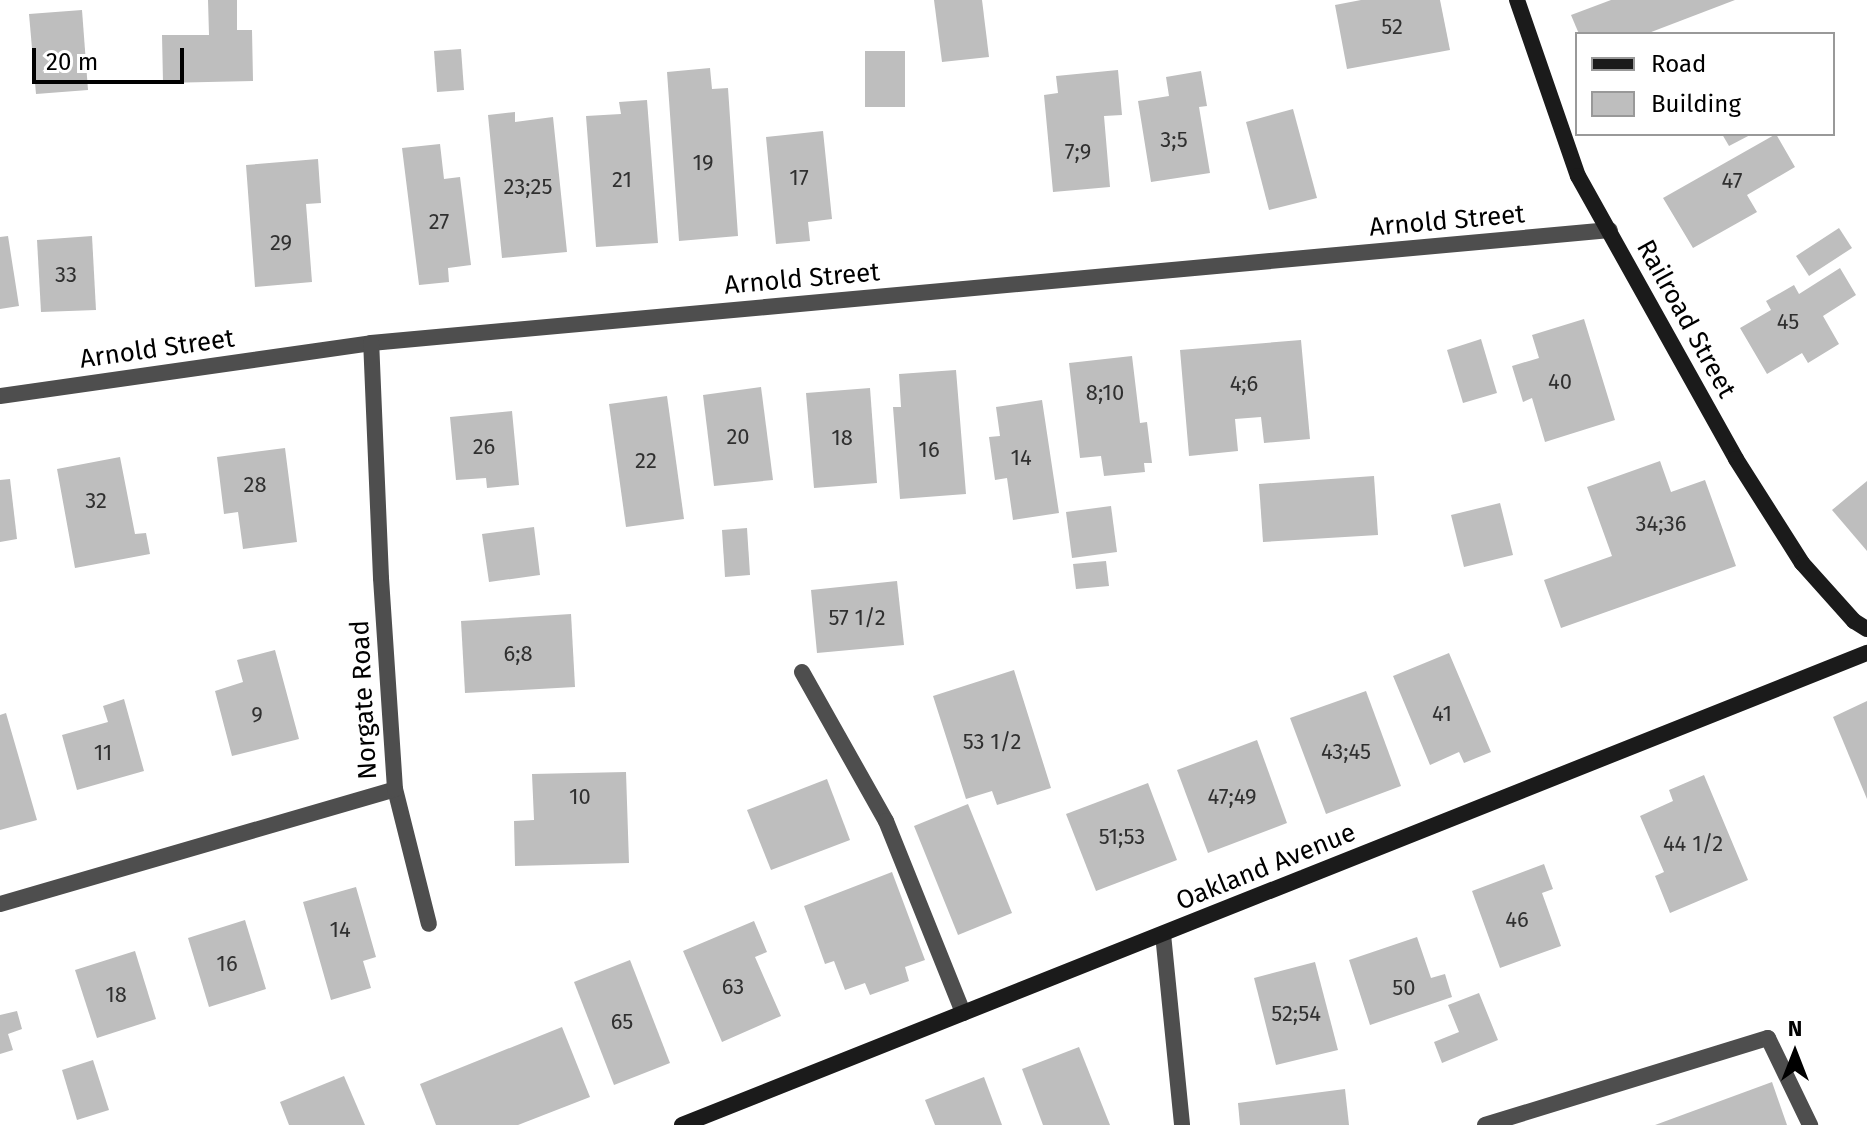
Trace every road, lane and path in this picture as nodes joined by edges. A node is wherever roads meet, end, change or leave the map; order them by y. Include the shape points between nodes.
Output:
1 (1517, 0) edge
2 (1610, 230) junction
3 (371, 343) junction
4 (0, 396) edge
5 (1867, 629) edge
6 (1867, 653) edge
7 (802, 672) dead end
8 (395, 789) junction
9 (0, 904) edge
10 (429, 924) dead end
11 (1163, 934) junction
12 (963, 1013) junction
13 (682, 1125) edge
14 (1182, 1125) edge
15 (1485, 1125) edge
16 (1810, 1125) edge

1 - 2 street, Railroad Street via 1578,176
2 - 3 street, Arnold Street
2 - 5 street, Railroad Street via 1785,537 1802,563
3 - 4 street, Arnold Street
3 - 8 street, Norgate Road
6 - 11 street, Oakland Avenue
7 - 12 street via 886,821
8 - 9 street, Norgate Road
8 - 10 street
11 - 12 street, Oakland Avenue
11 - 14 street
12 - 13 street, Oakland Avenue
15 - 16 street via 1768,1038

